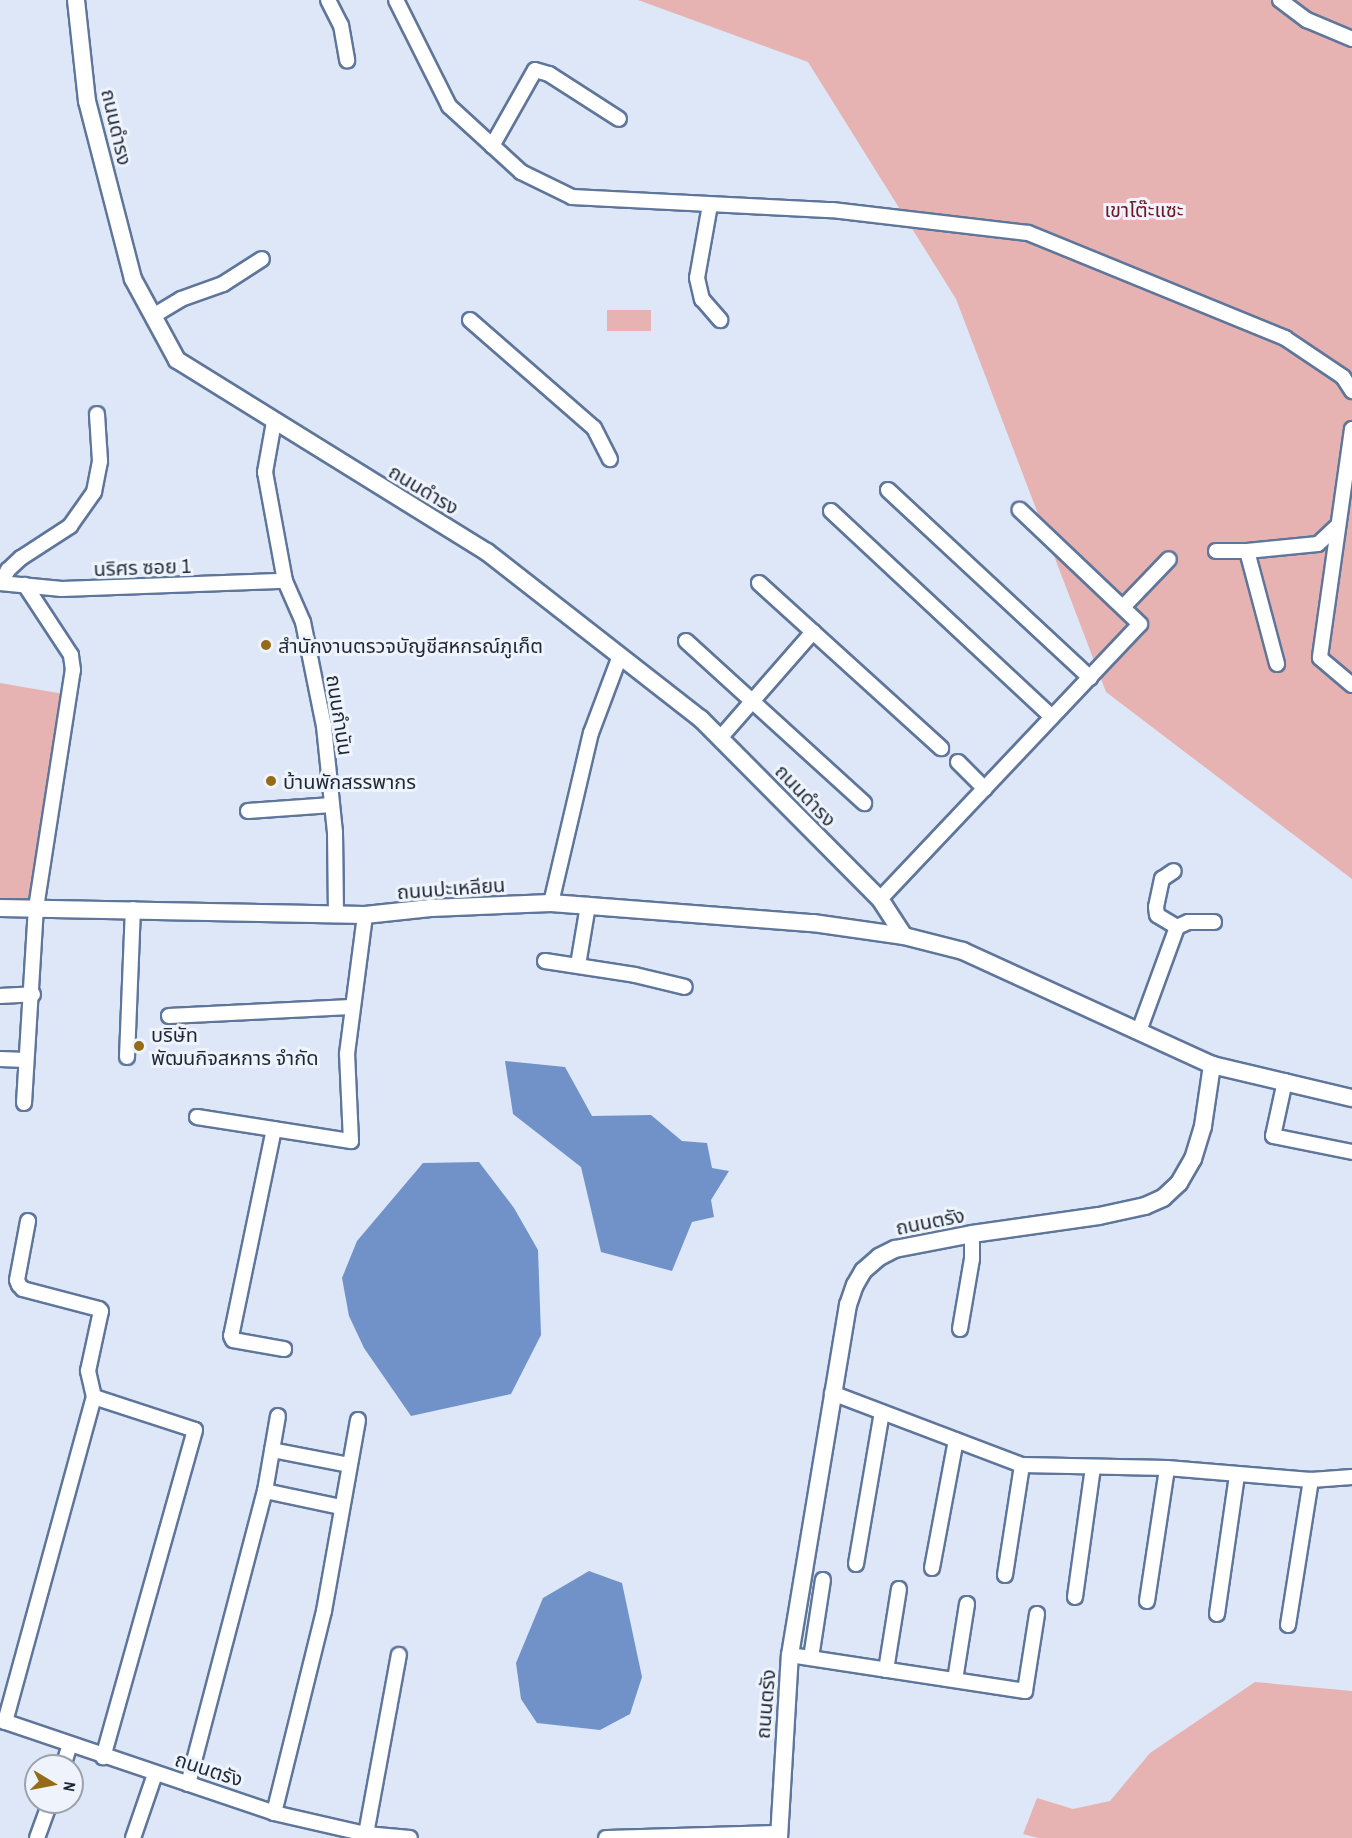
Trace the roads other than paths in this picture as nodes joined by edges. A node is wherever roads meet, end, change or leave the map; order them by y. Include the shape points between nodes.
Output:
1 (76, 0) edge
2 (328, 0) edge
3 (396, 0) edge
4 (1280, 0) edge
5 (1352, 39) edge
6 (347, 60) dead end
7 (619, 119) dead end
8 (492, 146) junction
9 (710, 205) junction
10 (262, 259) dead end
11 (153, 316) junction
12 (470, 320) dead end
13 (720, 320) dead end
14 (1352, 391) edge
15 (97, 414) dead end
16 (274, 422) junction
17 (1352, 429) edge
18 (610, 459) dead end
19 (888, 489) dead end
20 (1020, 510) dead end
21 (831, 511) dead end
22 (1336, 527) junction
23 (1216, 551) dead end
24 (1247, 551) junction
25 (1169, 559) dead end
26 (285, 581) junction
27 (0, 583) edge
28 (759, 583) dead end
29 (25, 585) junction
30 (1123, 607) junction
31 (813, 632) junction
32 (686, 641) dead end
33 (620, 656) junction
34 (1277, 664) dead end
35 (1090, 678) junction
36 (1352, 686) edge
37 (751, 700) junction
38 (1053, 717) junction
39 (721, 737) junction
40 (941, 748) dead end
41 (958, 762) dead end
42 (985, 789) junction
43 (864, 803) dead end
44 (332, 806) junction
45 (248, 812) dead end
46 (1174, 871) dead end
47 (880, 899) junction
48 (550, 903) junction
49 (588, 905) junction
50 (0, 908) edge
51 (36, 908) junction
52 (133, 909) junction
53 (336, 914) junction
54 (365, 915) junction
55 (1214, 922) dead end
56 (1178, 927) junction
57 (904, 936) junction
58 (545, 961) dead end
59 (578, 965) junction
60 (685, 987) dead end
61 (33, 994) junction
62 (0, 996) edge
63 (351, 1007) junction
64 (169, 1016) dead end
65 (1139, 1031) junction
66 (127, 1056) dead end
67 (0, 1059) edge
68 (26, 1060) junction
69 (1212, 1065) junction
70 (1285, 1081) junction
71 (1352, 1098) edge
72 (24, 1103) dead end
73 (197, 1117) dead end
74 (274, 1129) junction
75 (1352, 1152) edge
76 (28, 1221) dead end
77 (972, 1234) junction
78 (960, 1329) dead end
79 (284, 1349) dead end
80 (832, 1394) junction
81 (94, 1397) junction
82 (882, 1412) junction
83 (278, 1416) dead end
84 (358, 1420) dead end
85 (956, 1440) junction
86 (272, 1450) junction
87 (349, 1465) junction
88 (1022, 1465) junction
89 (1093, 1467) junction
90 (1167, 1468) junction
91 (1237, 1475) junction
92 (1352, 1478) edge
93 (1311, 1480) junction
94 (265, 1491) junction
95 (341, 1507) junction
96 (856, 1564) dead end
97 (932, 1568) dead end
98 (1005, 1575) dead end
99 (823, 1580) dead end
100 (899, 1589) dead end
101 (1075, 1597) dead end
102 (1147, 1601) dead end
103 (966, 1604) dead end
104 (1037, 1614) dead end
105 (1217, 1614) dead end
106 (1288, 1625) dead end
107 (399, 1654) dead end
108 (790, 1654) junction
109 (811, 1658) junction
110 (886, 1670) junction
111 (955, 1680) junction
112 (3, 1721) edge
113 (70, 1745) junction
114 (67, 1754) edge
115 (103, 1757) junction
116 (154, 1774) junction
117 (188, 1784) junction
118 (274, 1813) junction
119 (46, 1814) edge
120 (366, 1834) junction
121 (778, 1836) edge
122 (701, 1837) edge
123 (37, 1838) edge
124 (133, 1838) edge
125 (410, 1838) edge
126 (606, 1838) edge
127 (625, 1838) edge

1 - 11 street, ถนนดำรง via 87,101 133,279
2 - 6 street via 341,25
3 - 8 street via 449,106
4 - 5 street via 1307,20
7 - 8 street via 549,74 535,70
8 - 9 street via 520,172 573,197
9 - 13 street via 697,278 702,299
9 - 14 street via 832,210 1028,232 1285,338 1343,377
10 - 11 street via 223,284 181,299
11 - 16 street, ถนนดำรง via 177,360
12 - 18 street via 594,428
15 - 27 street via 100,461 94,492 69,526 21,558
16 - 26 street, ถนนกำนัน via 265,472
16 - 33 street, ถนนดำรง via 487,552
17 - 22 street
19 - 35 street
20 - 30 street
21 - 38 street
22 - 24 street via 1318,544
22 - 36 street via 1320,658
23 - 24 street
24 - 34 street
25 - 30 street
26 - 29 street, นริศร ซอย 1 via 62,590
26 - 44 street, ถนนกำนัน via 303,622 324,726
27 - 29 street, นริศร ซอย 1
28 - 31 street
29 - 51 street via 71,655 73,670
30 - 35 street via 1140,624
31 - 37 street
31 - 40 street
32 - 37 street
33 - 39 street, ถนนดำรง
33 - 48 street via 591,733
35 - 38 street
37 - 39 street
37 - 43 street
38 - 42 street
39 - 47 street, ถนนดำรง
41 - 42 street
42 - 47 street
44 - 45 street
44 - 53 street, ถนนกำนัน
46 - 56 street via 1162,879 1156,907 1157,915
47 - 57 street, ถนนดำรง
48 - 49 street, ถนนปะเหลียน
48 - 54 street, ถนนปะเหลียน
49 - 57 street, ถนนปะเหลียน via 813,923
49 - 59 street
50 - 51 street, ถนนปะเหลียน
51 - 52 street, ถนนปะเหลียน
51 - 61 street
52 - 53 street, ถนนปะเหลียน
52 - 66 street
53 - 54 street, ถนนปะเหลียน
54 - 63 street
55 - 56 street via 1188,922
56 - 65 street
57 - 65 street via 963,951
58 - 59 street
59 - 60 street
61 - 62 street
61 - 68 street
63 - 64 street
63 - 74 street via 347,1054 351,1141
65 - 69 street
67 - 68 street
68 - 72 street
69 - 70 street
69 - 77 street, ถนนตรัง via 1203,1126 1193,1159 1179,1183 1163,1198 1100,1216
70 - 71 street
70 - 75 street via 1273,1136
73 - 74 street
74 - 79 street via 231,1336 233,1340
76 - 81 street via 19,1285 101,1311 88,1371
77 - 78 street via 972,1259
77 - 80 street, ถนนตรัง via 895,1249 863,1271 848,1305
80 - 82 street
80 - 108 street, ถนนตรัง
81 - 112 street
81 - 115 street via 195,1430
82 - 85 street
82 - 96 street
83 - 86 street
84 - 87 street
85 - 88 street
85 - 97 street
86 - 87 street
86 - 94 street
87 - 95 street
88 - 89 street
88 - 98 street
89 - 90 street
89 - 101 street
90 - 91 street
90 - 102 street
91 - 93 street
91 - 105 street
92 - 93 street
93 - 106 street
94 - 95 street
94 - 117 street
95 - 118 street via 324,1611
99 - 109 street
100 - 110 street
103 - 111 street
104 - 111 street via 1025,1691
107 - 120 street
108 - 109 street
108 - 121 street, ถนนตรัง
109 - 110 street
110 - 111 street
112 - 113 street, ถนนตรัง
113 - 114 street
113 - 115 street, ถนนตรัง
115 - 116 street, ถนนตรัง
116 - 117 street, ถนนตรัง
116 - 124 street
117 - 118 street, ถนนตรัง
118 - 120 street, ถนนตรัง
119 - 123 street
120 - 125 street, ถนนตรัง
121 - 122 street, ถนนตรัง
122 - 127 street, ถนนตรัง
126 - 127 street, ถนนตรัง

